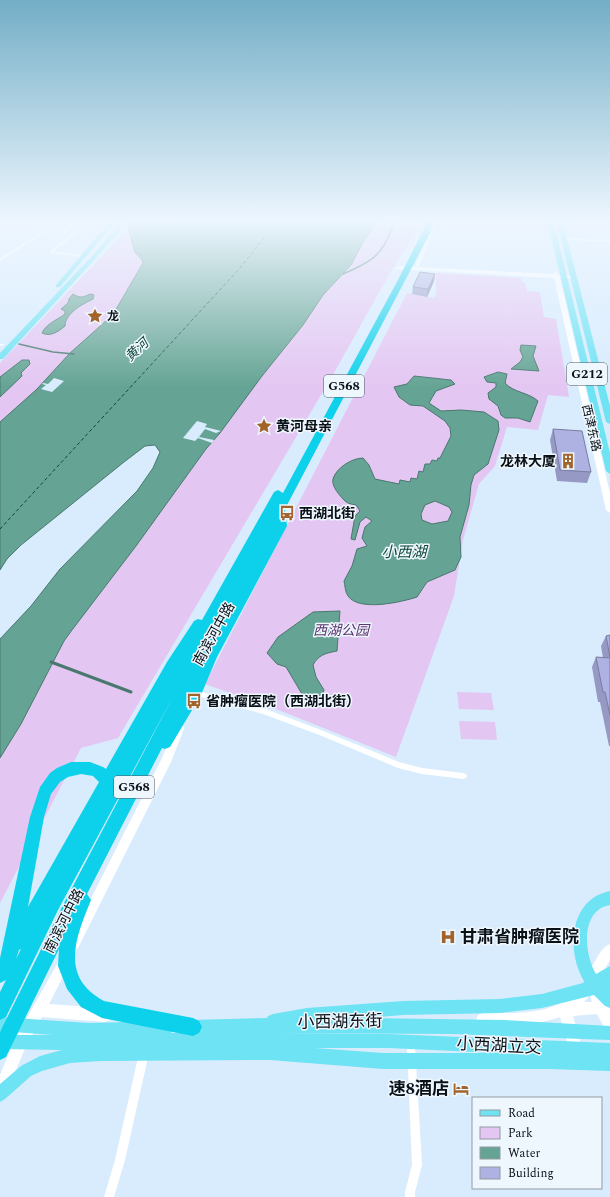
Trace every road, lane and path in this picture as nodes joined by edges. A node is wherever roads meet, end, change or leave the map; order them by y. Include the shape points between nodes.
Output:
1 (67, 275) edge
2 (68, 275) edge
3 (77, 275) edge
4 (402, 275) edge
5 (402, 275) edge
6 (560, 275) junction
7 (574, 276) joint
8 (58, 286) junction
9 (0, 346) edge
10 (0, 357) edge
11 (606, 394) edge
12 (610, 422) edge
13 (610, 471) edge
14 (280, 508) junction
15 (610, 510) edge
16 (224, 595) junction
17 (196, 691) junction
18 (463, 776) dead end
19 (610, 898) edge
20 (610, 950) edge
21 (49, 951) junction
22 (10, 953) junction
23 (603, 972) edge
24 (0, 974) edge
25 (610, 985) edge
26 (582, 990) junction
27 (607, 1005) edge
28 (40, 1010) junction
29 (565, 1010) junction
30 (0, 1011) edge
31 (0, 1024) edge
32 (610, 1024) edge
33 (610, 1032) edge
34 (198, 1033) junction
35 (0, 1042) edge
36 (574, 1044) junction
37 (610, 1044) edge
38 (19, 1046) junction
39 (411, 1046) junction
40 (143, 1049) junction
41 (0, 1051) edge
42 (610, 1051) edge
43 (270, 1052) junction
44 (610, 1063) edge
45 (0, 1091) edge
46 (0, 1094) edge
47 (109, 1197) edge
48 (410, 1197) edge

1 - 8 main road
2 - 8 main road
3 - 10 main road
4 - 14 highway, 南滨河中路 / G568
5 - 16 highway, 南滨河中路 / G568
6 - 7 street
6 - 13 main road, 西津东路 / G212
6 - 15 street, 西津东路
7 - 11 main road, 西津东路 / G212
8 - 9 main road
11 - 12 main road, 西津东路 / G212
14 - 17 highway via 281,526 211,656
14 - 21 highway, 南滨河中路 / G568
16 - 22 highway via 211,603 172,666
16 - 30 highway, 南滨河中路 / G568 via 56,897
17 - 18 street via 264,711 398,765 422,772
17 - 28 street via 167,759
17 - 34 highway via 163,746 78,910 68,941 66,966 73,983 87,1002 102,1009
19 - 27 main road via 590,907 580,927 579,949 588,975
20 - 23 street, 小西湖东街 via 603,958
21 - 22 highway via 105,820 108,786 104,776 84,767 72,768 60,774 50,782 44,793
21 - 41 highway, 南滨河中路 / G568
22 - 24 highway
23 - 26 main road
23 - 27 street via 596,994
23 - 29 street, 小西湖东街
25 - 26 main road
26 - 34 main road via 542,1001 500,1006 396,1008 307,1015
27 - 29 street
27 - 32 street via 604,1018
28 - 29 street, 小西湖东街 via 233,1024 528,1019
28 - 38 street
29 - 36 street
31 - 34 main road
33 - 34 main road via 526,1027 386,1026
34 - 35 main road
34 - 40 main road
34 - 42 main road, 小西湖立交
34 - 43 main road
36 - 37 street, 小西湖东街
36 - 39 street, 小西湖东街
38 - 40 street, 小西湖东街
38 - 45 street
39 - 40 street, 小西湖东街
39 - 48 street via 417,1165
40 - 43 main road
40 - 46 main road via 58,1058 26,1071
40 - 47 street via 120,1160
43 - 44 main road via 383,1061

